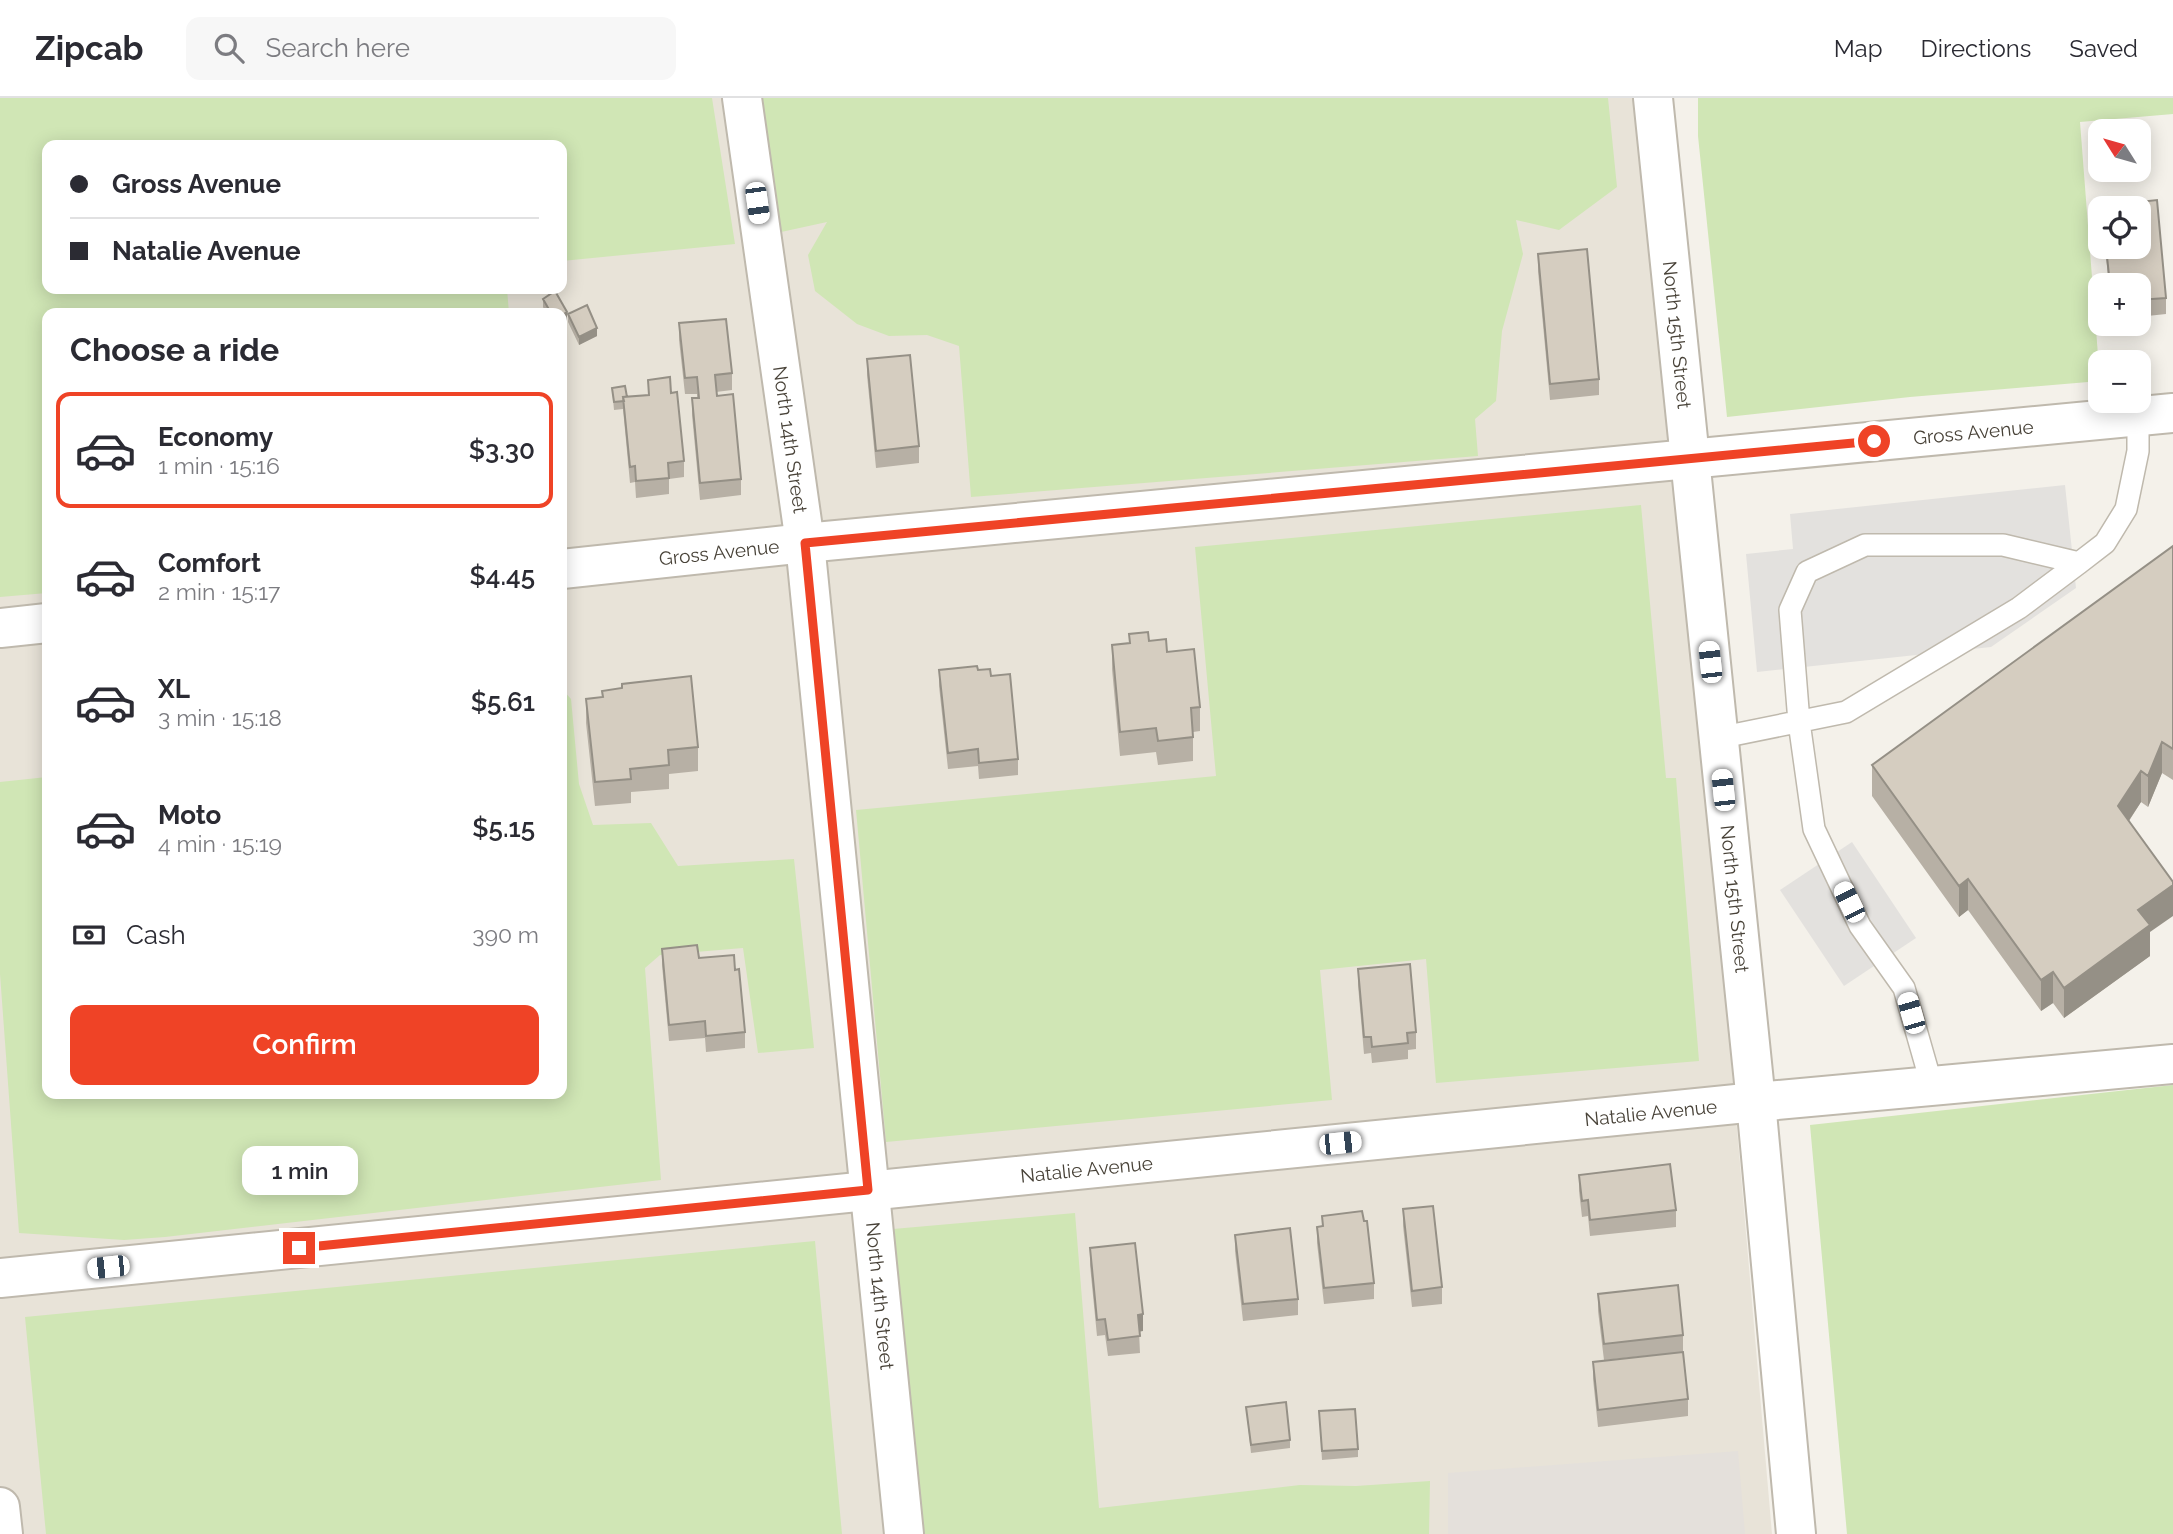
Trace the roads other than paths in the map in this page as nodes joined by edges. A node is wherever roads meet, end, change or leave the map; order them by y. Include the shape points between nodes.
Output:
1 (742, 98) edge
2 (1653, 98) edge
3 (2155, 415) edge
4 (1689, 458) junction
5 (805, 543) junction
6 (2079, 563) junction
7 (567, 568) edge
8 (42, 624) edge
9 (0, 628) edge
10 (1799, 722) junction
11 (1718, 738) junction
12 (2173, 1064) edge
13 (1932, 1086) junction
14 (1756, 1102) junction
15 (868, 1190) junction
16 (0, 1278) edge
17 (0, 1507) edge
18 (3, 1534) edge
19 (904, 1534) edge
20 (1796, 1534) edge

1 - 5 street, North 14th Street
2 - 4 street, North 15th Street
3 - 4 street, Gross Avenue
3 - 6 lane via 2138,451 2126,509 2105,543
4 - 5 street, Gross Avenue
4 - 11 street, North 15th Street
5 - 7 street, Gross Avenue
5 - 15 street, North 14th Street
6 - 10 lane via 2019,608 1846,712
6 - 10 lane via 2003,545 1865,545 1807,572 1790,610
8 - 9 street
10 - 11 lane
10 - 13 lane via 1814,830 1860,926 1904,988
11 - 14 street, North 15th Street
12 - 13 street, Natalie Avenue
13 - 14 street, Natalie Avenue
14 - 15 street, Natalie Avenue
14 - 20 street, North 15th Street
15 - 16 street, Natalie Avenue
15 - 19 street, North 14th Street
17 - 18 street

